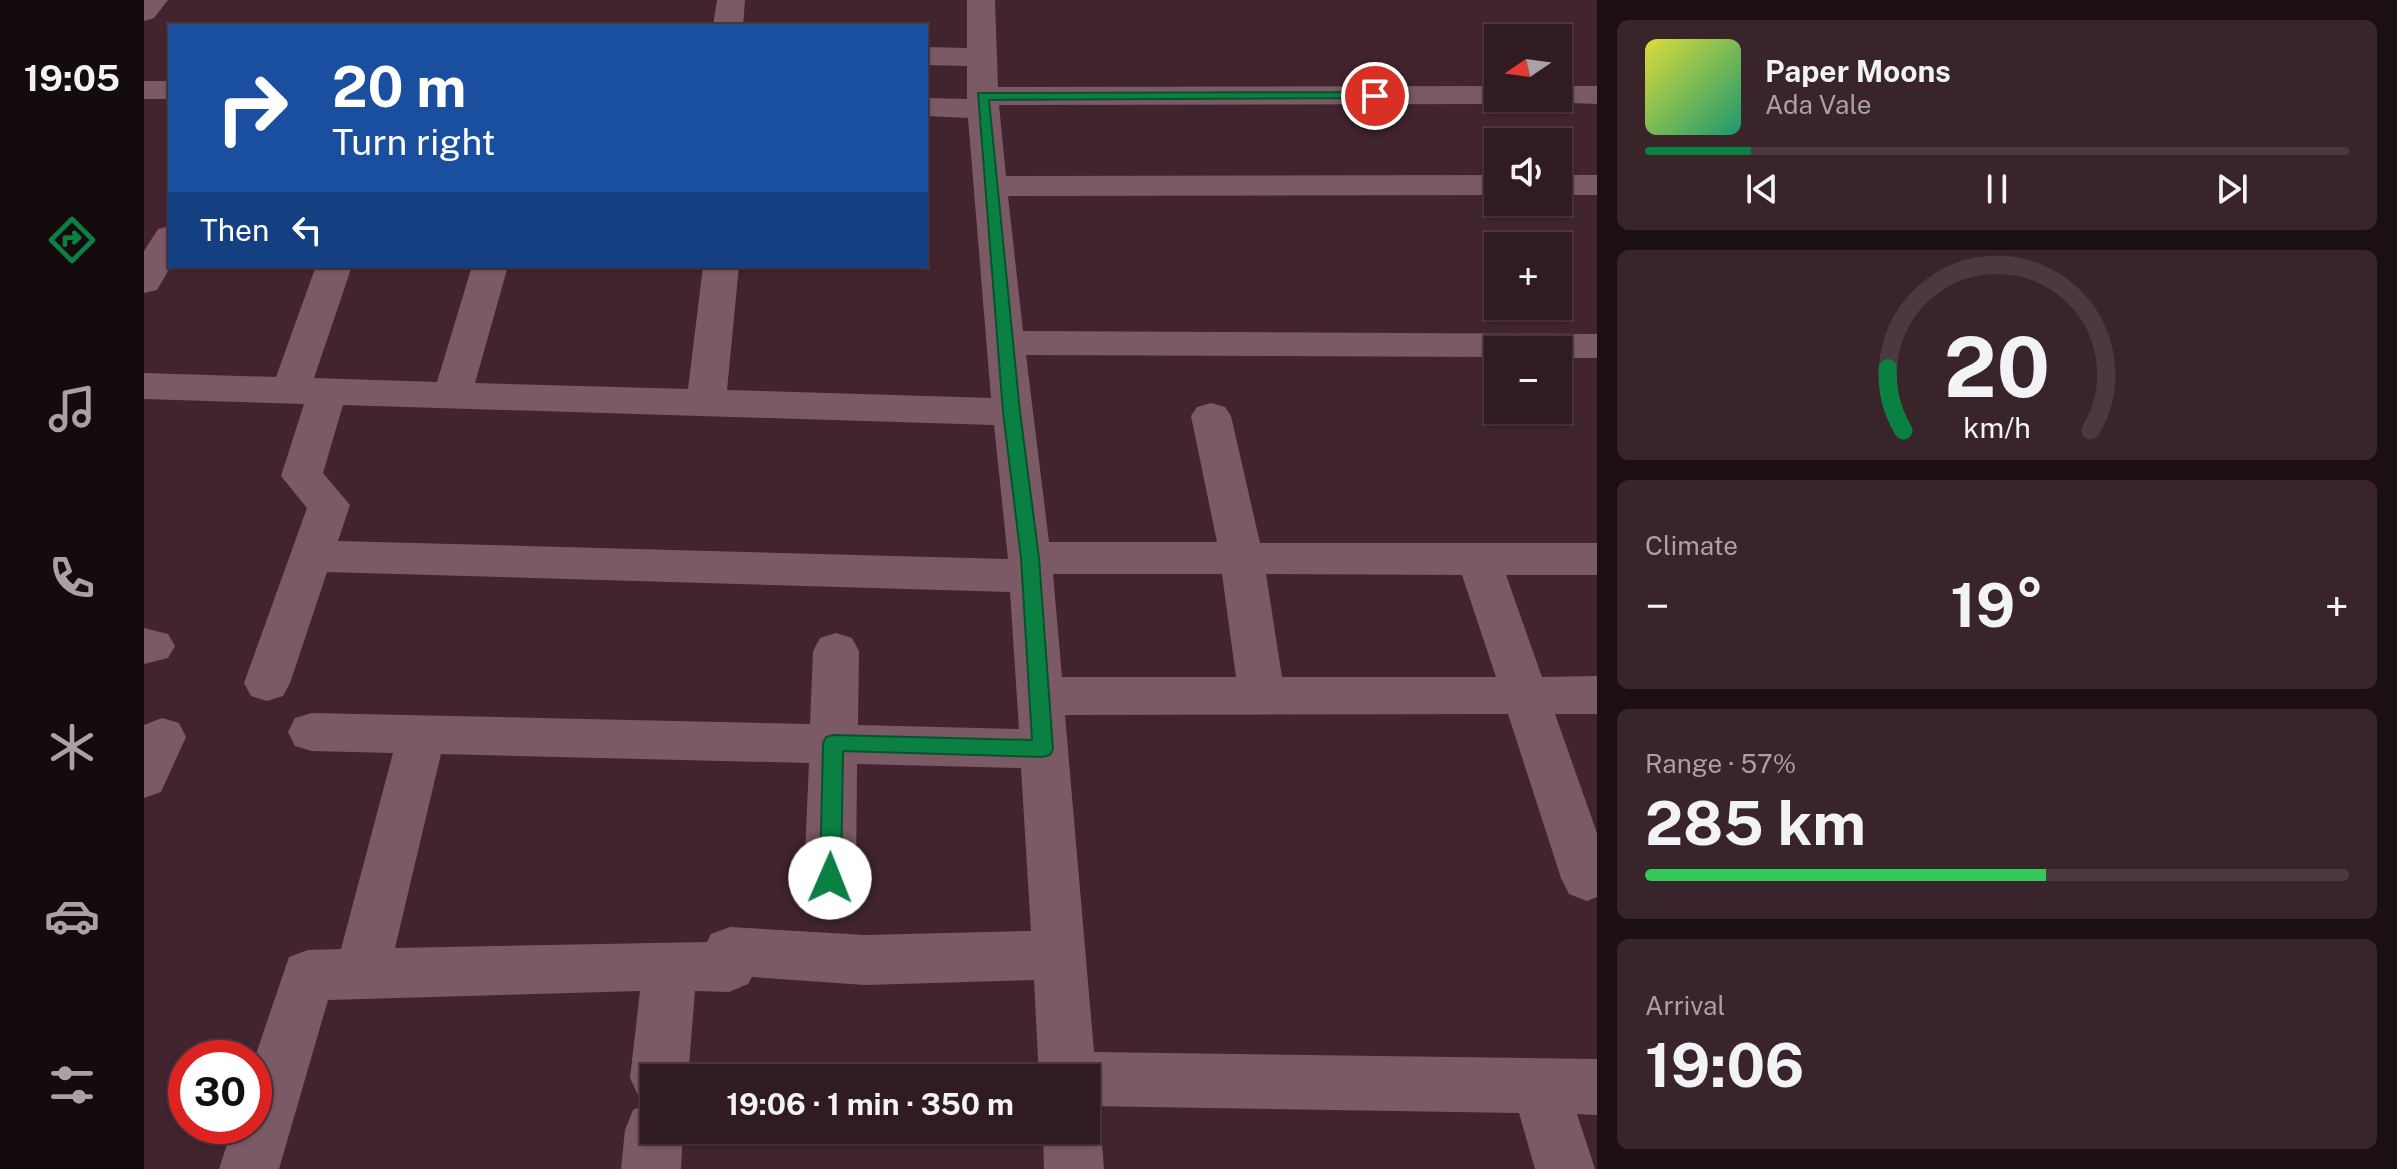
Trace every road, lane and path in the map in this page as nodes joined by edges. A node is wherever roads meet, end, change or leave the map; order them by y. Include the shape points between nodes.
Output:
1 (154, 0) edge
2 (731, 0) edge
3 (981, 0) edge
4 (144, 12) edge
5 (728, 24) edge
6 (928, 57) edge
7 (982, 88) junction
8 (144, 90) edge
9 (168, 90) edge
10 (1484, 95) edge
11 (1572, 95) edge
12 (1597, 95) edge
13 (928, 106) edge
14 (1484, 185) edge
15 (1572, 185) edge
16 (1597, 185) edge
17 (991, 186) junction
18 (163, 239) edge
19 (334, 268) edge
20 (489, 268) edge
21 (721, 268) edge
22 (144, 282) edge
23 (1006, 343) junction
24 (1597, 346) edge
25 (144, 386) edge
26 (309, 391) junction
27 (452, 395) junction
28 (706, 403) junction
29 (1012, 412) junction
30 (1211, 416) dead end
31 (312, 556) junction
32 (1242, 558) junction
33 (1479, 559) junction
34 (1597, 559) edge
35 (1031, 567) junction
36 (836, 651) dead end
37 (267, 683) dead end
38 (1525, 695) junction
39 (1597, 695) edge
40 (1038, 696) junction
41 (1262, 696) junction
42 (312, 732) dead end
43 (422, 735) junction
44 (833, 743) junction
45 (1043, 749) junction
46 (830, 878) dead end
47 (1587, 878) dead end
48 (1058, 955) junction
49 (670, 965) junction
50 (362, 974) junction
51 (660, 1064) edge
52 (1067, 1064) edge
53 (1100, 1079) edge
54 (1540, 1087) junction
55 (1597, 1087) edge
56 (653, 1144) edge
57 (1073, 1144) edge
58 (249, 1169) edge
59 (651, 1169) edge
60 (1074, 1169) edge
61 (1565, 1169) edge

1 - 4 street
2 - 5 street
3 - 7 street
6 - 7 street
7 - 10 street
7 - 13 street
7 - 17 street
8 - 9 street
11 - 12 street
14 - 17 street
15 - 16 street
17 - 23 street
18 - 22 street
19 - 26 street
20 - 27 street
21 - 28 street
23 - 24 street
23 - 29 street
25 - 26 street
26 - 27 street
26 - 31 street via 302,476 329,505
27 - 28 street
28 - 29 street
29 - 35 street
30 - 32 street
31 - 35 street
31 - 37 street
32 - 33 street
32 - 35 street
32 - 41 street
33 - 34 street
33 - 38 street
35 - 40 street
36 - 44 street
38 - 39 street
38 - 41 street
38 - 47 street
40 - 41 street
40 - 45 street
42 - 43 street
43 - 44 street
43 - 50 street
44 - 45 street
44 - 46 street
45 - 48 street
48 - 49 street via 865,960 730,951 729,967
48 - 52 street
49 - 50 street
49 - 51 street
50 - 58 street via 308,975
53 - 54 street
54 - 55 street
54 - 61 street
56 - 59 street
57 - 60 street

